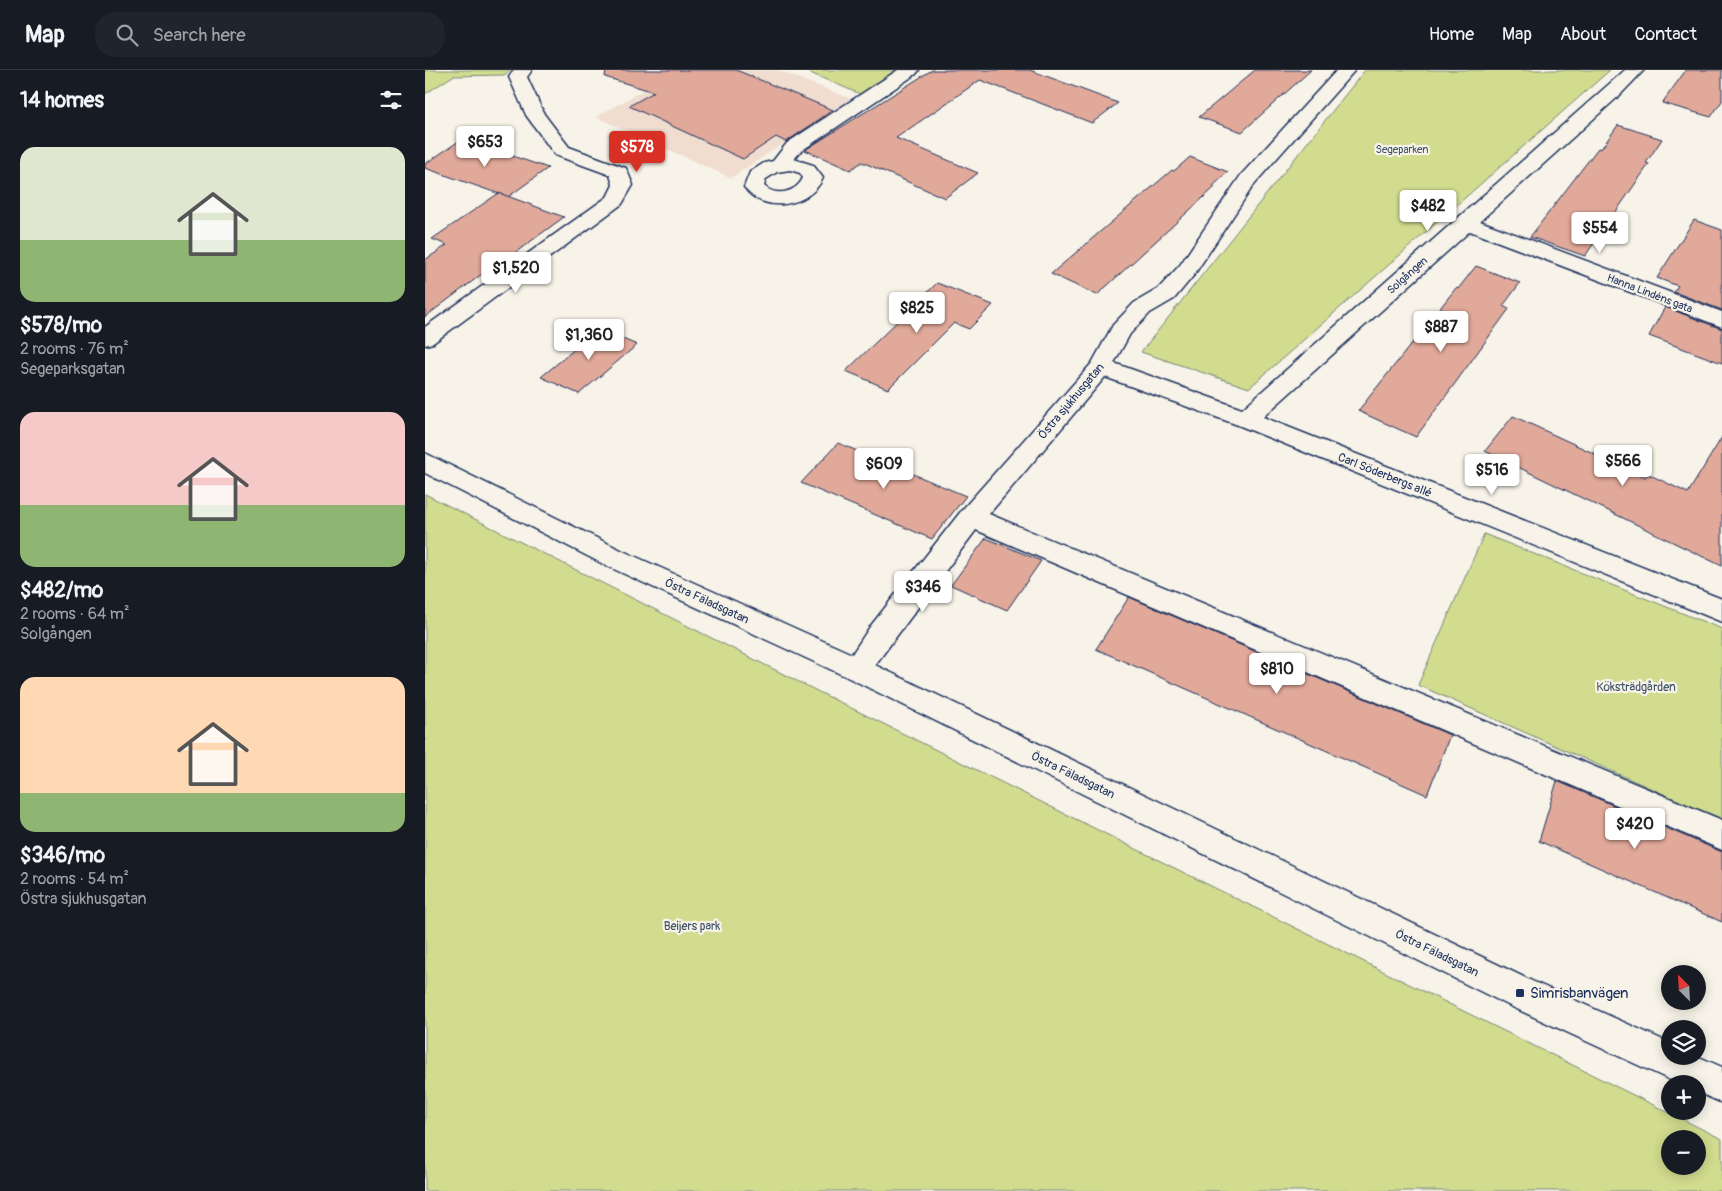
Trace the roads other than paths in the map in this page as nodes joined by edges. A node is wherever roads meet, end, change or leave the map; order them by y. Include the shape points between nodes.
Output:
1 (523, 70) edge
2 (910, 70) edge
3 (1346, 70) edge
4 (1635, 70) edge
5 (780, 165) dead end
6 (1465, 222) junction
7 (1722, 320) edge
8 (425, 338) edge
9 (1101, 367) junction
10 (1246, 419) junction
11 (425, 462) edge
12 (964, 526) junction
13 (1722, 611) edge
14 (857, 669) junction
15 (1722, 835) edge
16 (1722, 1085) edge

1 - 8 street via 518,77 535,115 562,151 619,172 623,185 615,200
2 - 5 street via 794,147
3 - 9 street, Östra sjukhusgatan via 1248,179 1187,270 1166,294 1142,308 1121,330
4 - 6 street, Solgången
6 - 7 street, Hanna Lindéns gata
6 - 10 street, Solgången
9 - 10 street, Carl Söderbergs allé
9 - 12 street, Östra sjukhusgatan
10 - 13 street, Carl Söderbergs allé
11 - 14 street, Östra Fäladsgatan via 614,558
12 - 14 street, Östra sjukhusgatan
12 - 15 street
14 - 16 street, Östra Fäladsgatan via 1520,993

